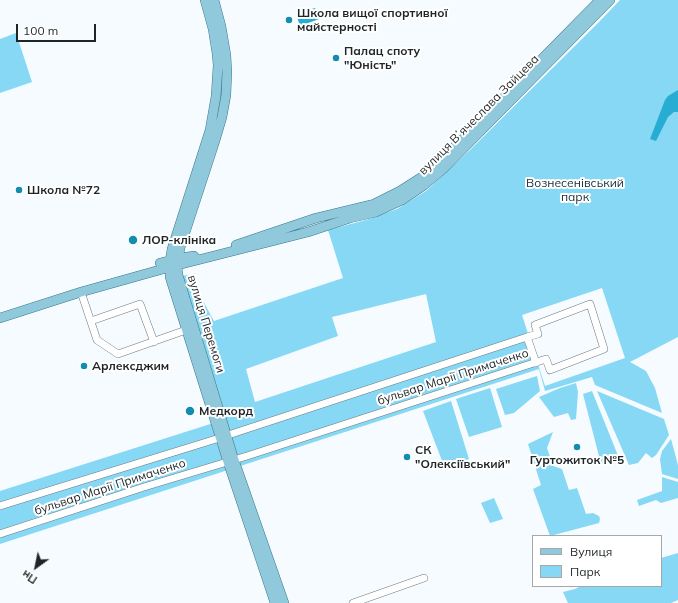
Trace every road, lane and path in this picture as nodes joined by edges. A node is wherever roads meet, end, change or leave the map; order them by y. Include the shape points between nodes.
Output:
1 (205, 0) edge
2 (214, 0) edge
3 (600, 0) edge
4 (610, 0) edge
5 (221, 55) junction
6 (217, 71) junction
7 (227, 72) junction
8 (174, 263) junction
9 (81, 292) junction
10 (0, 314) edge
11 (0, 318) edge
12 (91, 321) junction
13 (186, 330) junction
14 (528, 337) junction
15 (154, 342) junction
16 (536, 363) junction
17 (224, 437) junction
18 (231, 461) junction
19 (0, 506) edge
20 (0, 534) edge
21 (424, 578) dead end
22 (275, 603) edge
23 (284, 603) edge
24 (353, 603) edge

1 - 5 main road, вулиця Перемоги
2 - 5 main road, вулиця Перемоги via 221,26
3 - 8 main road, вулиця Вʼячеслава Зайцева via 441,160 422,177 400,191 374,204 316,218
4 - 8 main road, вулиця Вʼячеслава Зайцева via 443,169 424,186 402,200 376,212 308,232
5 - 6 main road, вулиця Перемоги
5 - 7 main road, вулиця Перемоги
6 - 7 main road via 222,68
6 - 8 main road, вулиця Перемоги via 210,130 172,249
7 - 8 main road, вулиця Перемоги via 222,117
8 - 9 main road, вулиця Вʼячеслава Зайцева
8 - 10 main road, вулиця Вʼячеслава Зайцева
8 - 13 main road, вулиця Перемоги via 170,277
8 - 17 main road, вулиця Перемоги
9 - 11 main road, вулиця Вʼячеслава Зайцева
9 - 12 street
12 - 15 street via 97,340 118,354
12 - 15 street via 140,304
13 - 15 street
13 - 17 main road, вулиця Перемоги
14 - 16 street, бульвар Марії Примаченко
14 - 16 street via 538,334 536,325 590,304 604,349 550,370 546,359
14 - 17 street, бульвар Марії Примаченко
16 - 18 street, бульвар Марії Примаченко
17 - 18 main road, вулиця Перемоги
17 - 19 street, бульвар Марії Примаченко
18 - 20 street, бульвар Марії Примаченко
18 - 22 main road, вулиця Перемоги
18 - 23 main road, вулиця Перемоги
21 - 24 street

